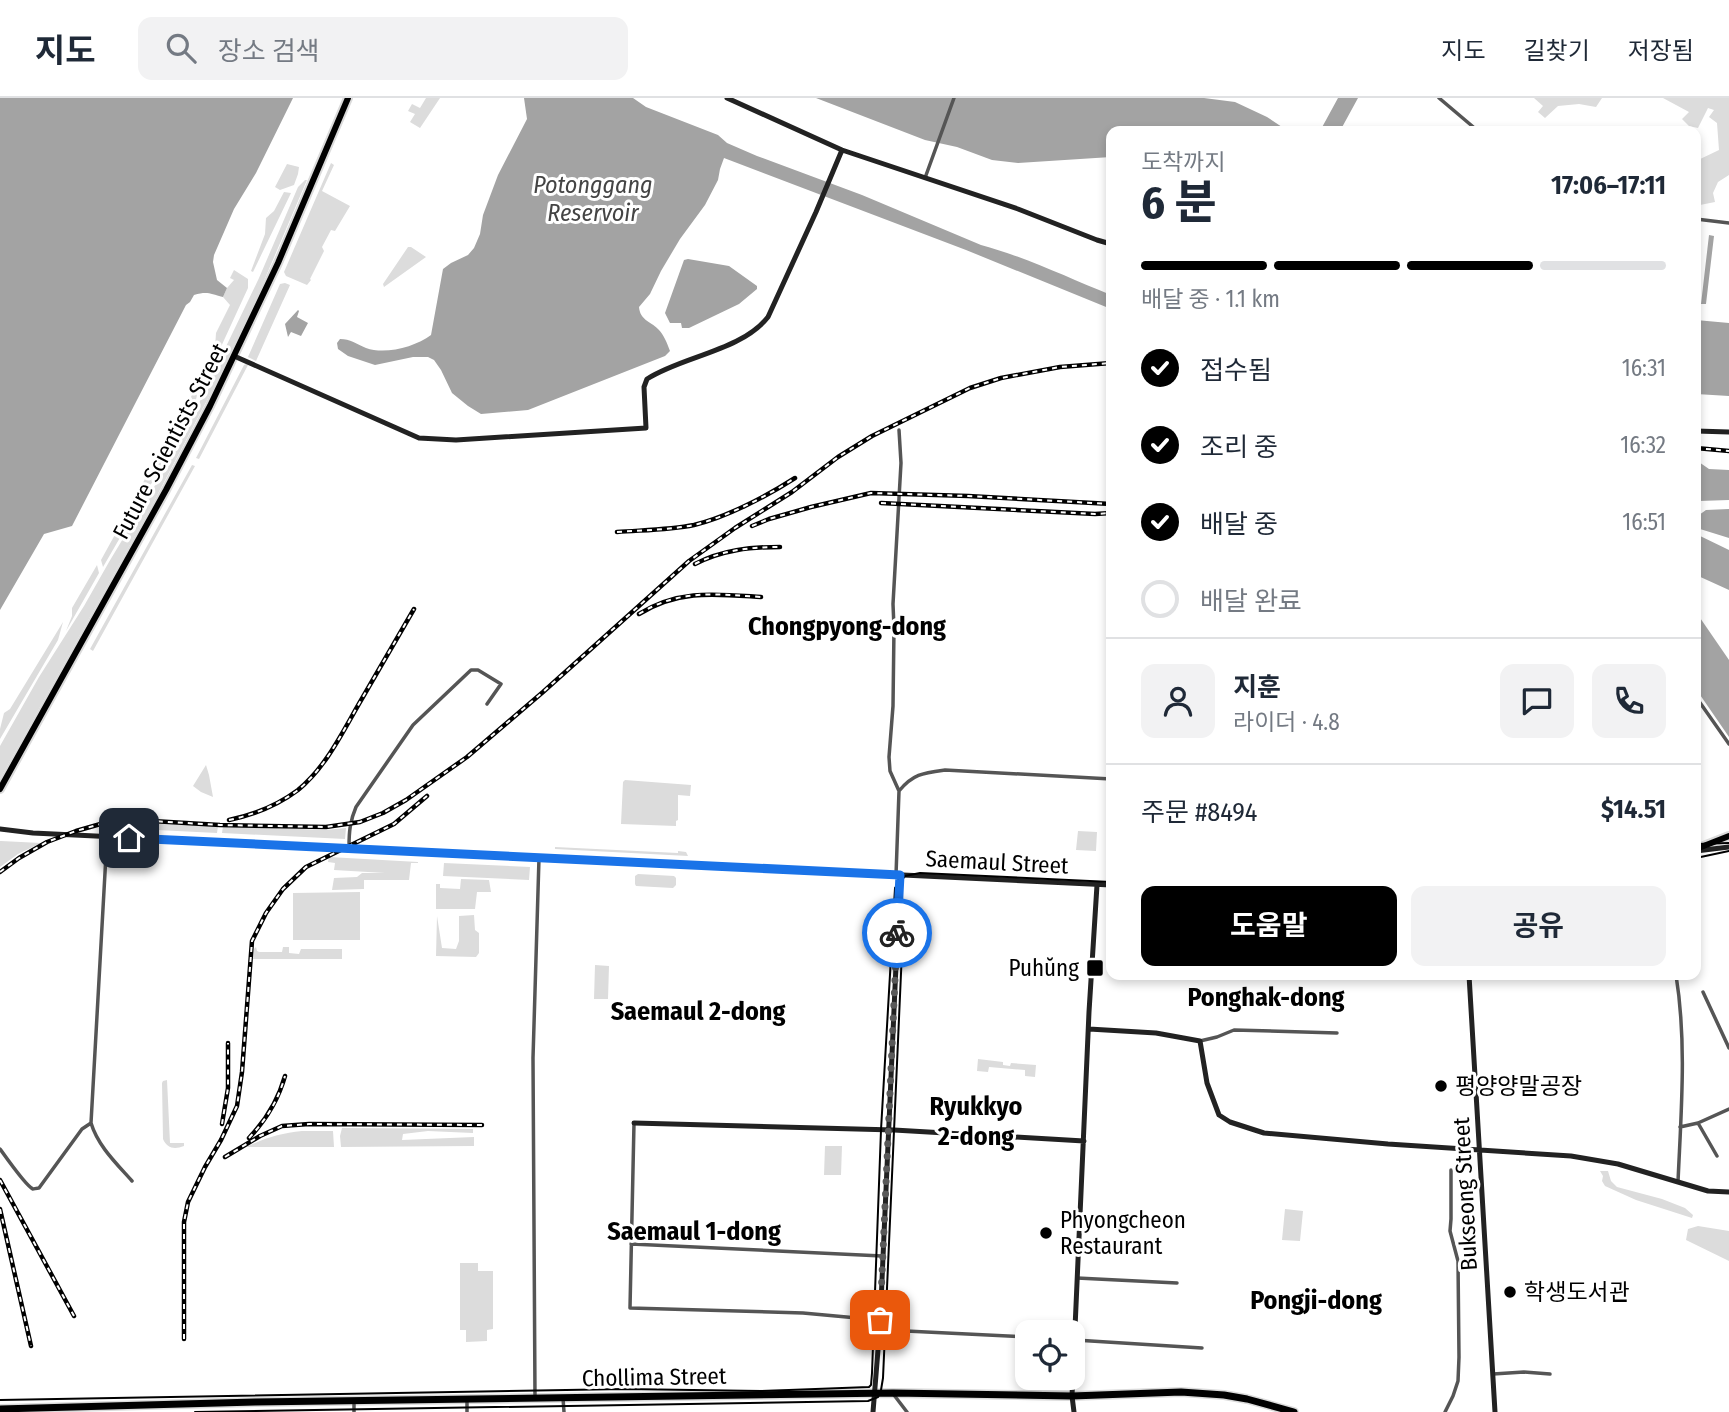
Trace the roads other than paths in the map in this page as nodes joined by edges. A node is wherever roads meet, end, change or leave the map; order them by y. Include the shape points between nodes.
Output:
1 (348, 98) edge
2 (727, 98) edge
3 (954, 98) edge
4 (1439, 98) edge
5 (1472, 126) edge
6 (842, 150) junction
7 (925, 177) junction
8 (1701, 220) edge
9 (1729, 223) edge
10 (1106, 243) edge
11 (234, 356) junction
12 (899, 430) dead end
13 (1701, 431) edge
14 (1729, 432) edge
15 (487, 704) dead end
16 (1701, 704) edge
17 (1729, 744) edge
18 (1106, 779) edge
19 (0, 789) edge
20 (898, 792) junction
21 (0, 829) edge
22 (107, 836) junction
23 (1729, 836) edge
24 (1729, 847) edge
25 (1701, 848) edge
26 (349, 849) junction
27 (1701, 850) edge
28 (539, 858) junction
29 (898, 875) junction
30 (1097, 885) junction
31 (1106, 886) edge
32 (1469, 980) edge
33 (1677, 980) edge
34 (1703, 992) dead end
35 (1089, 1029) junction
36 (1337, 1033) dead end
37 (1727, 1039) edge
38 (1200, 1041) junction
39 (1729, 1048) edge
40 (1729, 1109) edge
41 (634, 1122) joint
42 (91, 1123) junction
43 (1698, 1123) junction
44 (1680, 1128) junction
45 (889, 1129) junction
46 (1084, 1141) junction
47 (0, 1149) edge
48 (1480, 1150) junction
49 (1717, 1156) dead end
50 (1451, 1170) dead end
51 (132, 1181) dead end
52 (1678, 1183) junction
53 (1729, 1192) edge
54 (631, 1244) junction
55 (883, 1256) junction
56 (1077, 1278) junction
57 (1177, 1283) dead end
58 (880, 1320) junction
59 (1075, 1320) edge
60 (906, 1331) dead end
61 (1015, 1336) edge
62 (1085, 1341) edge
63 (1202, 1348) dead end
64 (1493, 1374) junction
65 (1550, 1374) dead end
66 (1072, 1390) edge
67 (876, 1393) junction
68 (892, 1393) junction
69 (1072, 1396) junction
70 (535, 1398) junction
71 (563, 1398) junction
72 (467, 1399) junction
73 (354, 1401) junction
74 (255, 1406) edge
75 (0, 1408) edge
76 (354, 1412) edge
77 (467, 1412) edge
78 (564, 1412) edge
79 (873, 1412) edge
80 (908, 1412) edge
81 (1074, 1412) edge
82 (1294, 1412) edge
83 (1445, 1412) edge
84 (1495, 1412) edge

1 - 11 main road, Future Scientists Street
2 - 6 main road
3 - 7 street
4 - 5 street
6 - 7 main road
6 - 11 main road via 761,325 743,338 647,379 646,428 456,440 419,438
7 - 10 main road
8 - 9 street
11 - 19 main road, Future Scientists Street via 166,490
12 - 20 street via 889,757
13 - 14 main road
15 - 26 street via 501,684 471,670 413,725 356,807
16 - 17 street
18 - 20 street via 945,770 918,775
20 - 29 street
21 - 22 main road, Saemaul Street
22 - 26 main road, Saemaul Street
22 - 42 street
23 - 25 main road
24 - 27 main road
26 - 28 main road, Saemaul Street
28 - 29 main road, Saemaul Street
28 - 70 street via 533,1058
29 - 30 main road, Saemaul Street
29 - 45 main road
30 - 31 main road, Saemaul Street
30 - 35 main road
32 - 48 main road, Bukseong Street
33 - 44 street via 1683,1059
34 - 37 street
35 - 38 main road
35 - 46 main road
36 - 38 street via 1234,1030
37 - 39 street
38 - 48 main road via 1215,1107 1230,1122 1273,1135
40 - 43 street
41 - 45 main road
41 - 54 street
42 - 47 street via 39,1188 33,1189
42 - 51 street via 109,1155
43 - 44 street
43 - 49 street
44 - 52 street
45 - 46 main road
45 - 55 main road
46 - 56 main road
48 - 52 main road via 1595,1160
48 - 64 main road, Bukseong Street
50 - 83 street via 1450,1231 1458,1261 1459,1357 1458,1381
52 - 53 main road
54 - 55 street
54 - 58 street via 630,1308
55 - 58 main road
56 - 57 street
56 - 59 main road
58 - 67 main road
60 - 61 street
62 - 63 street
64 - 65 street
64 - 84 main road, Bukseong Street
66 - 69 main road
67 - 68 highway, Chollima Street
67 - 71 highway, Chollima Street
67 - 79 main road
68 - 69 highway, Chollima Street
68 - 80 street
69 - 81 main road
69 - 82 highway, Chollima Street via 1201,1393
70 - 71 highway, Chollima Street
70 - 72 highway, Chollima Street
71 - 78 street
72 - 73 highway, Chollima Street
72 - 77 street
73 - 74 highway, Chollima Street
73 - 76 street
74 - 75 highway, Chollima Street

